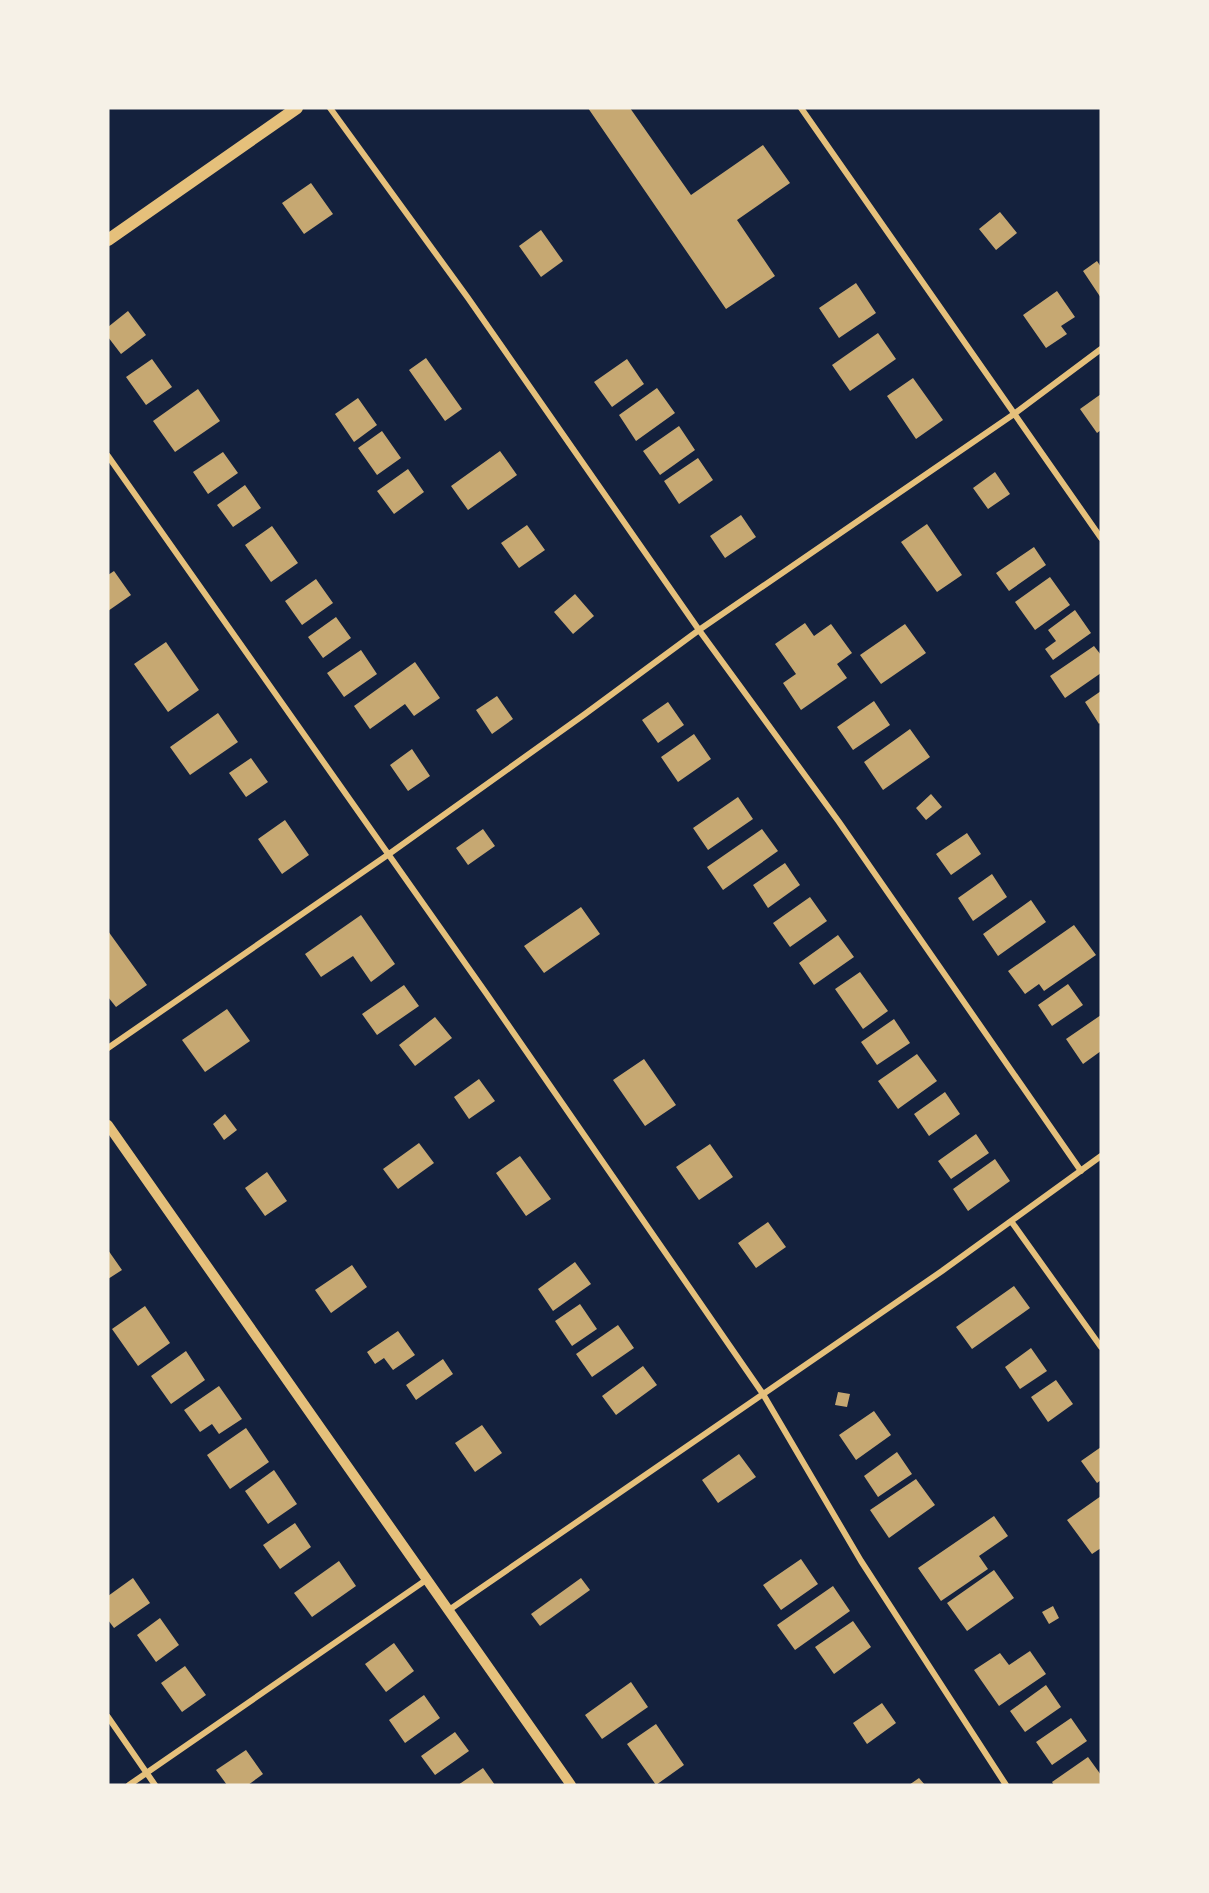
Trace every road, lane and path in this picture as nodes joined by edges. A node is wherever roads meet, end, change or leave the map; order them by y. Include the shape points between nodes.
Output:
1 (297, 108) edge
2 (330, 108) edge
3 (801, 108) edge
4 (108, 240) edge
5 (1101, 349) edge
6 (1014, 414) junction
7 (108, 456) edge
8 (1101, 537) edge
9 (699, 630) junction
10 (389, 854) junction
11 (108, 1048) edge
12 (108, 1125) edge
13 (1101, 1156) edge
14 (1081, 1170) junction
15 (1011, 1221) junction
16 (1101, 1347) edge
17 (763, 1394) junction
18 (426, 1580) junction
19 (449, 1610) junction
20 (108, 1717) edge
21 (147, 1772) junction
22 (129, 1785) edge
23 (155, 1785) edge
24 (571, 1785) edge
25 (1006, 1785) edge

1 - 4 main road
2 - 9 street via 468,298
3 - 6 street
5 - 6 street
6 - 8 street
6 - 9 street
7 - 10 street
9 - 10 street
9 - 14 street via 839,822
10 - 11 street
10 - 17 street
12 - 18 street
13 - 14 street
14 - 15 street
15 - 16 street
15 - 17 street
17 - 19 street
17 - 25 street via 861,1561
18 - 19 street
18 - 21 street
19 - 24 street
20 - 21 street
21 - 22 street
21 - 23 street

